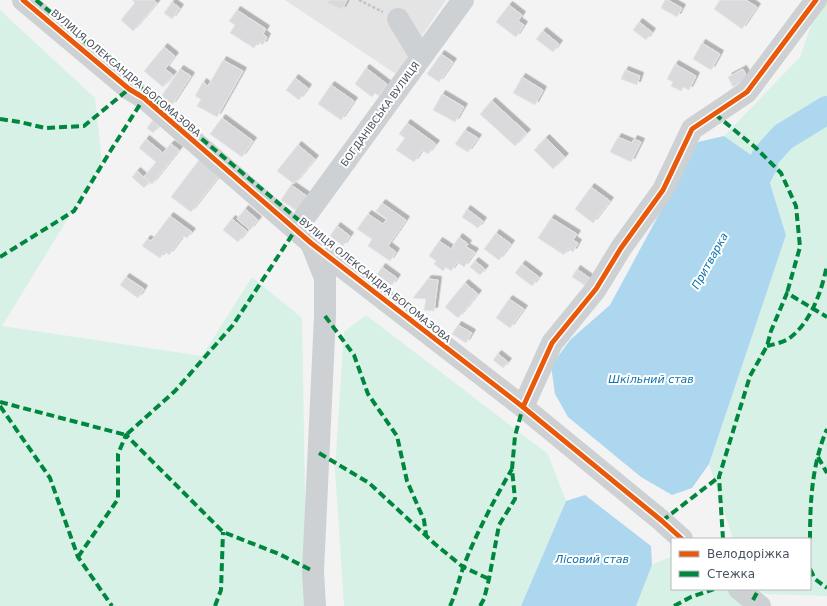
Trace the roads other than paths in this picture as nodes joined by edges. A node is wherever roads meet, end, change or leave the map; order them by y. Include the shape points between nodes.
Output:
1 (23, 0) edge
2 (463, 0) edge
3 (816, 0) edge
4 (398, 19) road end
5 (421, 57) junction
6 (304, 236) junction
7 (522, 407) junction
8 (681, 538) edge
9 (739, 590) edge
10 (315, 606) edge
11 (760, 606) edge

1 - 6 street, ВУЛИЦЯ ОЛЕКСАНДРА БОГОМАЗОВА via 144,98
2 - 5 street, БОГДАНІВСЬКА ВУЛИЦЯ
3 - 7 street via 747,92 692,129 663,190 621,248 596,289 552,343
4 - 5 street
5 - 6 street, БОГДАНІВСЬКА ВУЛИЦЯ
6 - 7 street, ВУЛИЦЯ ОЛЕКСАНДРА БОГОМАЗОВА
6 - 10 street via 325,278 313,571
7 - 8 street, ВУЛИЦЯ ОЛЕКСАНДРА БОГОМАЗОВА
9 - 11 street

